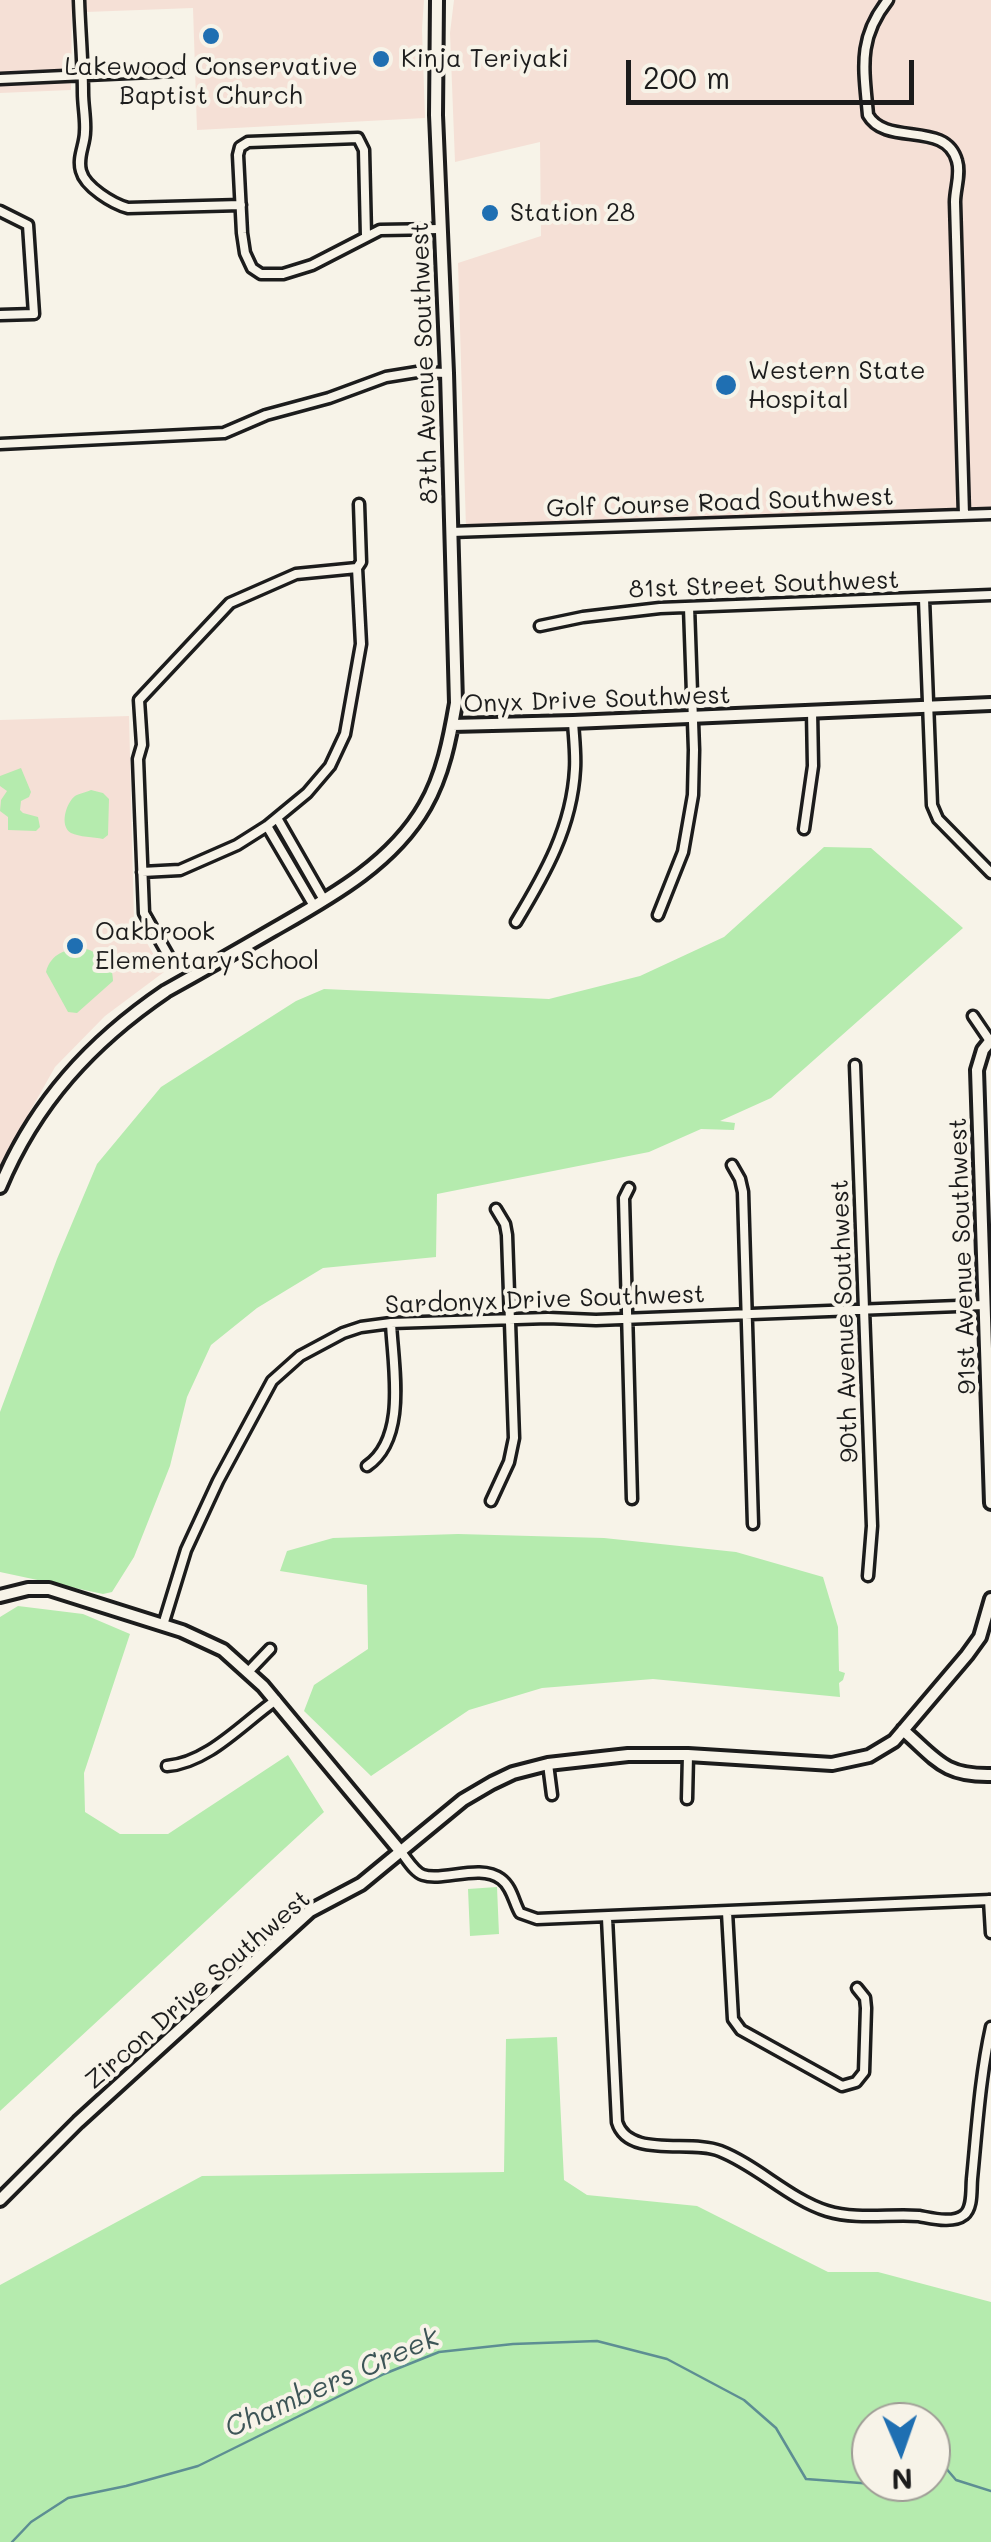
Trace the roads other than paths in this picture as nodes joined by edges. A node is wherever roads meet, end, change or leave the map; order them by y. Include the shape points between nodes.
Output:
1 (79, 0) edge
2 (437, 0) edge
3 (888, 0) edge
4 (173, 71) dead end
5 (85, 75) junction
6 (0, 79) edge
7 (241, 204) junction
8 (0, 211) edge
9 (440, 229) junction
10 (366, 236) junction
11 (0, 314) edge
12 (447, 372) junction
13 (0, 444) edge
14 (358, 504) dead end
15 (991, 514) edge
16 (964, 515) junction
17 (450, 532) junction
18 (357, 568) junction
19 (991, 595) edge
20 (924, 599) junction
21 (688, 607) junction
22 (540, 626) dead end
23 (991, 704) edge
24 (928, 706) junction
25 (812, 711) junction
26 (692, 716) junction
27 (573, 722) junction
28 (452, 725) junction
29 (277, 818) junction
30 (267, 826) junction
31 (804, 829) dead end
32 (142, 872) junction
33 (991, 872) edge
34 (319, 903) junction
35 (658, 915) dead end
36 (516, 922) dead end
37 (168, 955) dead end
38 (973, 1016) dead end
39 (990, 1041) edge
40 (856, 1065) dead end
41 (732, 1165) dead end
42 (0, 1187) edge
43 (629, 1188) dead end
44 (496, 1209) dead end
45 (984, 1306) junction
46 (864, 1310) junction
47 (746, 1314) junction
48 (509, 1319) junction
49 (628, 1319) junction
50 (391, 1323) junction
51 (367, 1466) dead end
52 (632, 1499) dead end
53 (491, 1501) dead end
54 (991, 1503) edge
55 (753, 1524) dead end
56 (868, 1576) dead end
57 (0, 1596) edge
58 (991, 1599) edge
59 (163, 1625) junction
60 (270, 1649) dead end
61 (249, 1672) junction
62 (276, 1700) junction
63 (903, 1730) junction
64 (688, 1755) junction
65 (548, 1764) junction
66 (167, 1766) dead end
67 (991, 1775) edge
68 (552, 1796) dead end
69 (687, 1798) dead end
70 (401, 1852) junction
71 (990, 1900) edge
72 (727, 1912) junction
73 (607, 1918) junction
74 (991, 1933) edge
75 (857, 1988) dead end
76 (991, 2027) edge
77 (0, 2200) edge

1 - 5 street
2 - 9 street, 87th Avenue Southwest
3 - 16 street via 863,51 868,115 888,130 941,141 958,167
4 - 5 street
5 - 6 street
5 - 7 street via 81,153 88,183 122,206
7 - 10 street via 245,253 261,274 312,265
7 - 10 street via 238,156 244,142 356,138 364,150
8 - 11 street via 28,225 34,314
9 - 10 street
9 - 12 street, 87th Avenue Southwest
12 - 13 street via 392,376 224,432
12 - 17 street, 87th Avenue Southwest
14 - 18 street
15 - 16 street, Golf Course Road Southwest
16 - 17 street, Golf Course Road Southwest
17 - 28 street, 87th Avenue Southwest
18 - 29 street via 361,644 346,734 330,766
18 - 32 street via 296,574 230,603 139,700
19 - 20 street, 81st Street Southwest
20 - 21 street, 81st Street Southwest
20 - 24 street
21 - 22 street, 81st Street Southwest
21 - 26 street
23 - 24 street, Onyx Drive Southwest
24 - 25 street, Onyx Drive Southwest
24 - 33 street via 934,813
25 - 26 street, Onyx Drive Southwest
25 - 31 street
26 - 27 street, Onyx Drive Southwest
26 - 35 street via 687,835
27 - 28 street, Onyx Drive Southwest
27 - 36 street via 576,765 567,818
28 - 34 street, Onyx Drive Southwest via 439,773 413,824 388,853
29 - 30 street
29 - 34 street
30 - 32 street via 180,870
30 - 34 street
32 - 37 street via 144,913
34 - 42 street, Onyx Drive Southwest via 166,991 99,1043 30,1126
38 - 39 street, 91st Avenue Southwest
39 - 45 street, 91st Avenue Southwest via 977,1070
40 - 46 street, 90th Avenue Southwest
41 - 47 street via 743,1192
43 - 49 street
44 - 48 street via 505,1224
45 - 46 street, Sardonyx Drive Southwest
45 - 54 street, 91st Avenue Southwest
46 - 47 street, Sardonyx Drive Southwest
46 - 56 street, 90th Avenue Southwest
47 - 49 street, Sardonyx Drive Southwest
47 - 55 street
48 - 49 street, Sardonyx Drive Southwest
48 - 50 street, Sardonyx Drive Southwest
48 - 53 street via 513,1447
49 - 52 street
50 - 51 street via 393,1426 382,1453
50 - 59 street, Sardonyx Drive Southwest via 321,1343 272,1381 194,1530
57 - 59 street via 50,1589
58 - 63 street via 980,1637
59 - 61 street via 222,1650
60 - 61 street
61 - 62 street
62 - 66 street via 207,1751
62 - 70 street
63 - 64 street, Zircon Drive Southwest via 869,1756 832,1764
63 - 67 street via 953,1771
64 - 65 street, Zircon Drive Southwest
64 - 69 street
65 - 68 street
65 - 70 street, Zircon Drive Southwest via 492,1782
70 - 73 street via 425,1876 493,1875 530,1918
70 - 77 street, Zircon Drive Southwest via 361,1884 310,1911
71 - 72 street
71 - 74 street
72 - 73 street
72 - 75 street via 735,2024 848,2086 864,2072 866,2008
73 - 76 street via 617,2122 624,2136 717,2149 834,2212 954,2219 966,2212

